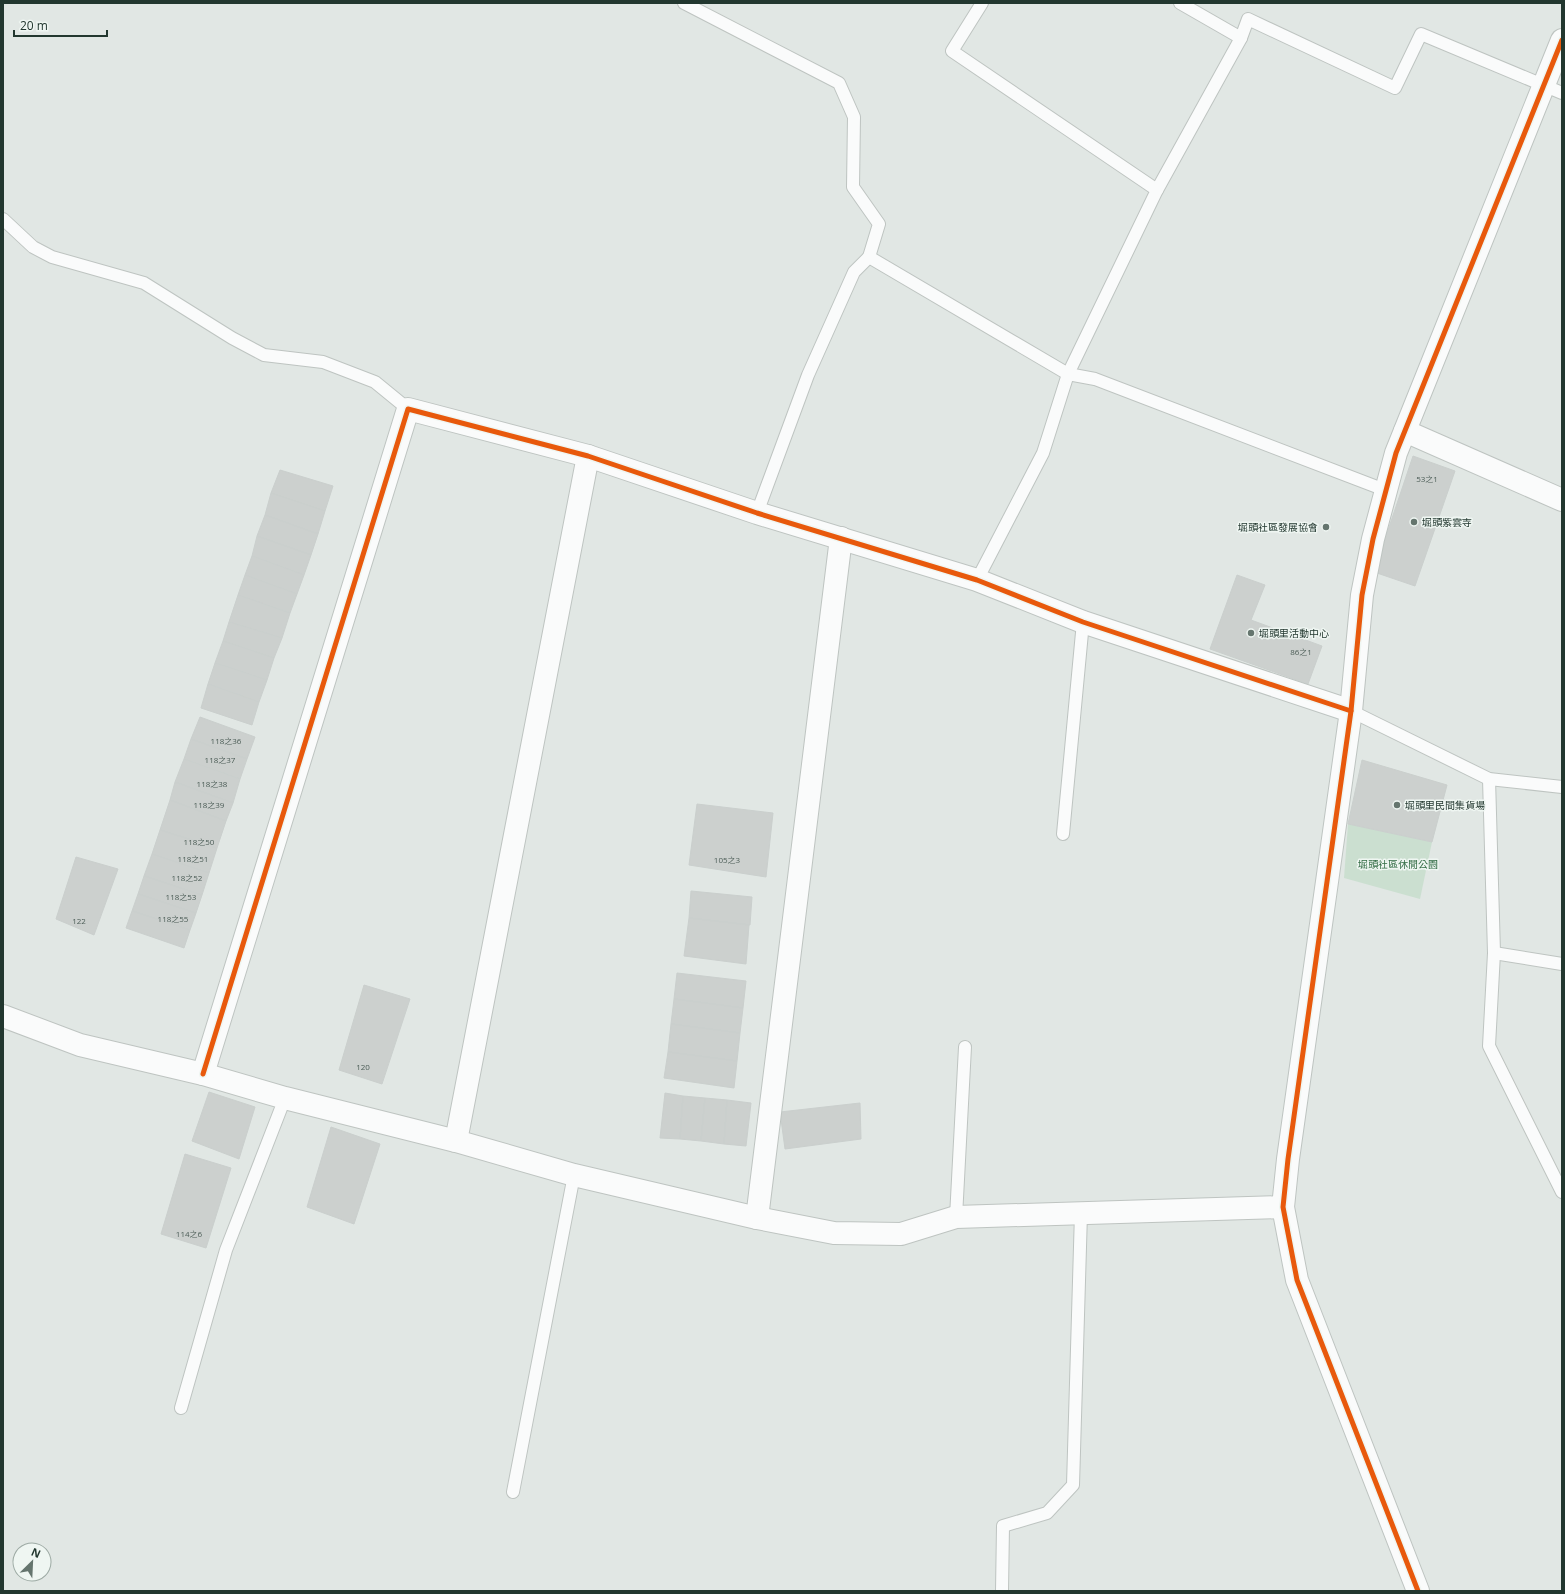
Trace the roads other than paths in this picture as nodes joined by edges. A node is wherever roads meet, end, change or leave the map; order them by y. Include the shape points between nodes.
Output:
1 (684, 3) edge
2 (982, 3) edge
3 (1180, 3) edge
4 (1241, 38) junction
5 (1562, 40) edge
6 (1553, 89) edge
7 (1157, 190) junction
8 (3, 219) edge
9 (870, 257) junction
10 (1068, 374) junction
11 (408, 409) junction
12 (1405, 432) junction
13 (588, 456) junction
14 (1385, 490) junction
15 (1562, 500) edge
16 (757, 513) junction
17 (841, 538) junction
18 (977, 580) junction
19 (1083, 622) junction
20 (1351, 711) junction
21 (1489, 779) junction
22 (1562, 787) edge
23 (1063, 834) dead end
24 (1494, 953) junction
25 (1562, 964) edge
26 (3, 1016) edge
27 (965, 1047) dead end
28 (203, 1074) junction
29 (285, 1098) junction
30 (456, 1141) junction
31 (574, 1175) junction
32 (1562, 1192) edge
33 (1283, 1207) junction
34 (1081, 1213) junction
35 (956, 1216) junction
36 (757, 1218) junction
37 (180, 1408) dead end
38 (513, 1492) dead end
39 (1002, 1591) edge
40 (1418, 1591) edge

1 - 9 lane via 839,83 854,117 853,187 879,224
2 - 7 lane via 952,51
3 - 4 lane
4 - 6 lane via 1248,19 1395,88 1421,34
4 - 7 lane
5 - 6 street
6 - 12 street
7 - 10 lane
8 - 11 lane via 33,247 52,257 144,284 264,355 323,362 375,382
9 - 10 lane
9 - 16 lane via 854,272 808,376
10 - 14 lane via 1095,379
10 - 18 lane via 1043,453
11 - 13 street
11 - 28 street
12 - 14 street
12 - 15 street
13 - 16 street
13 - 30 street
14 - 20 street via 1362,595
16 - 17 street
17 - 18 street
17 - 36 street
18 - 19 street
19 - 20 street
19 - 23 lane
20 - 21 lane
20 - 33 street
21 - 22 lane
21 - 24 lane
24 - 25 lane
24 - 32 lane via 1489,1046
26 - 28 street via 80,1045
27 - 35 lane
28 - 29 street
29 - 30 street
29 - 37 lane via 226,1250
30 - 31 street
31 - 36 street
31 - 38 lane
33 - 34 street
33 - 40 street via 1298,1280
34 - 35 street
34 - 39 lane via 1073,1485 1047,1513 1003,1526
35 - 36 street via 901,1234 834,1233

